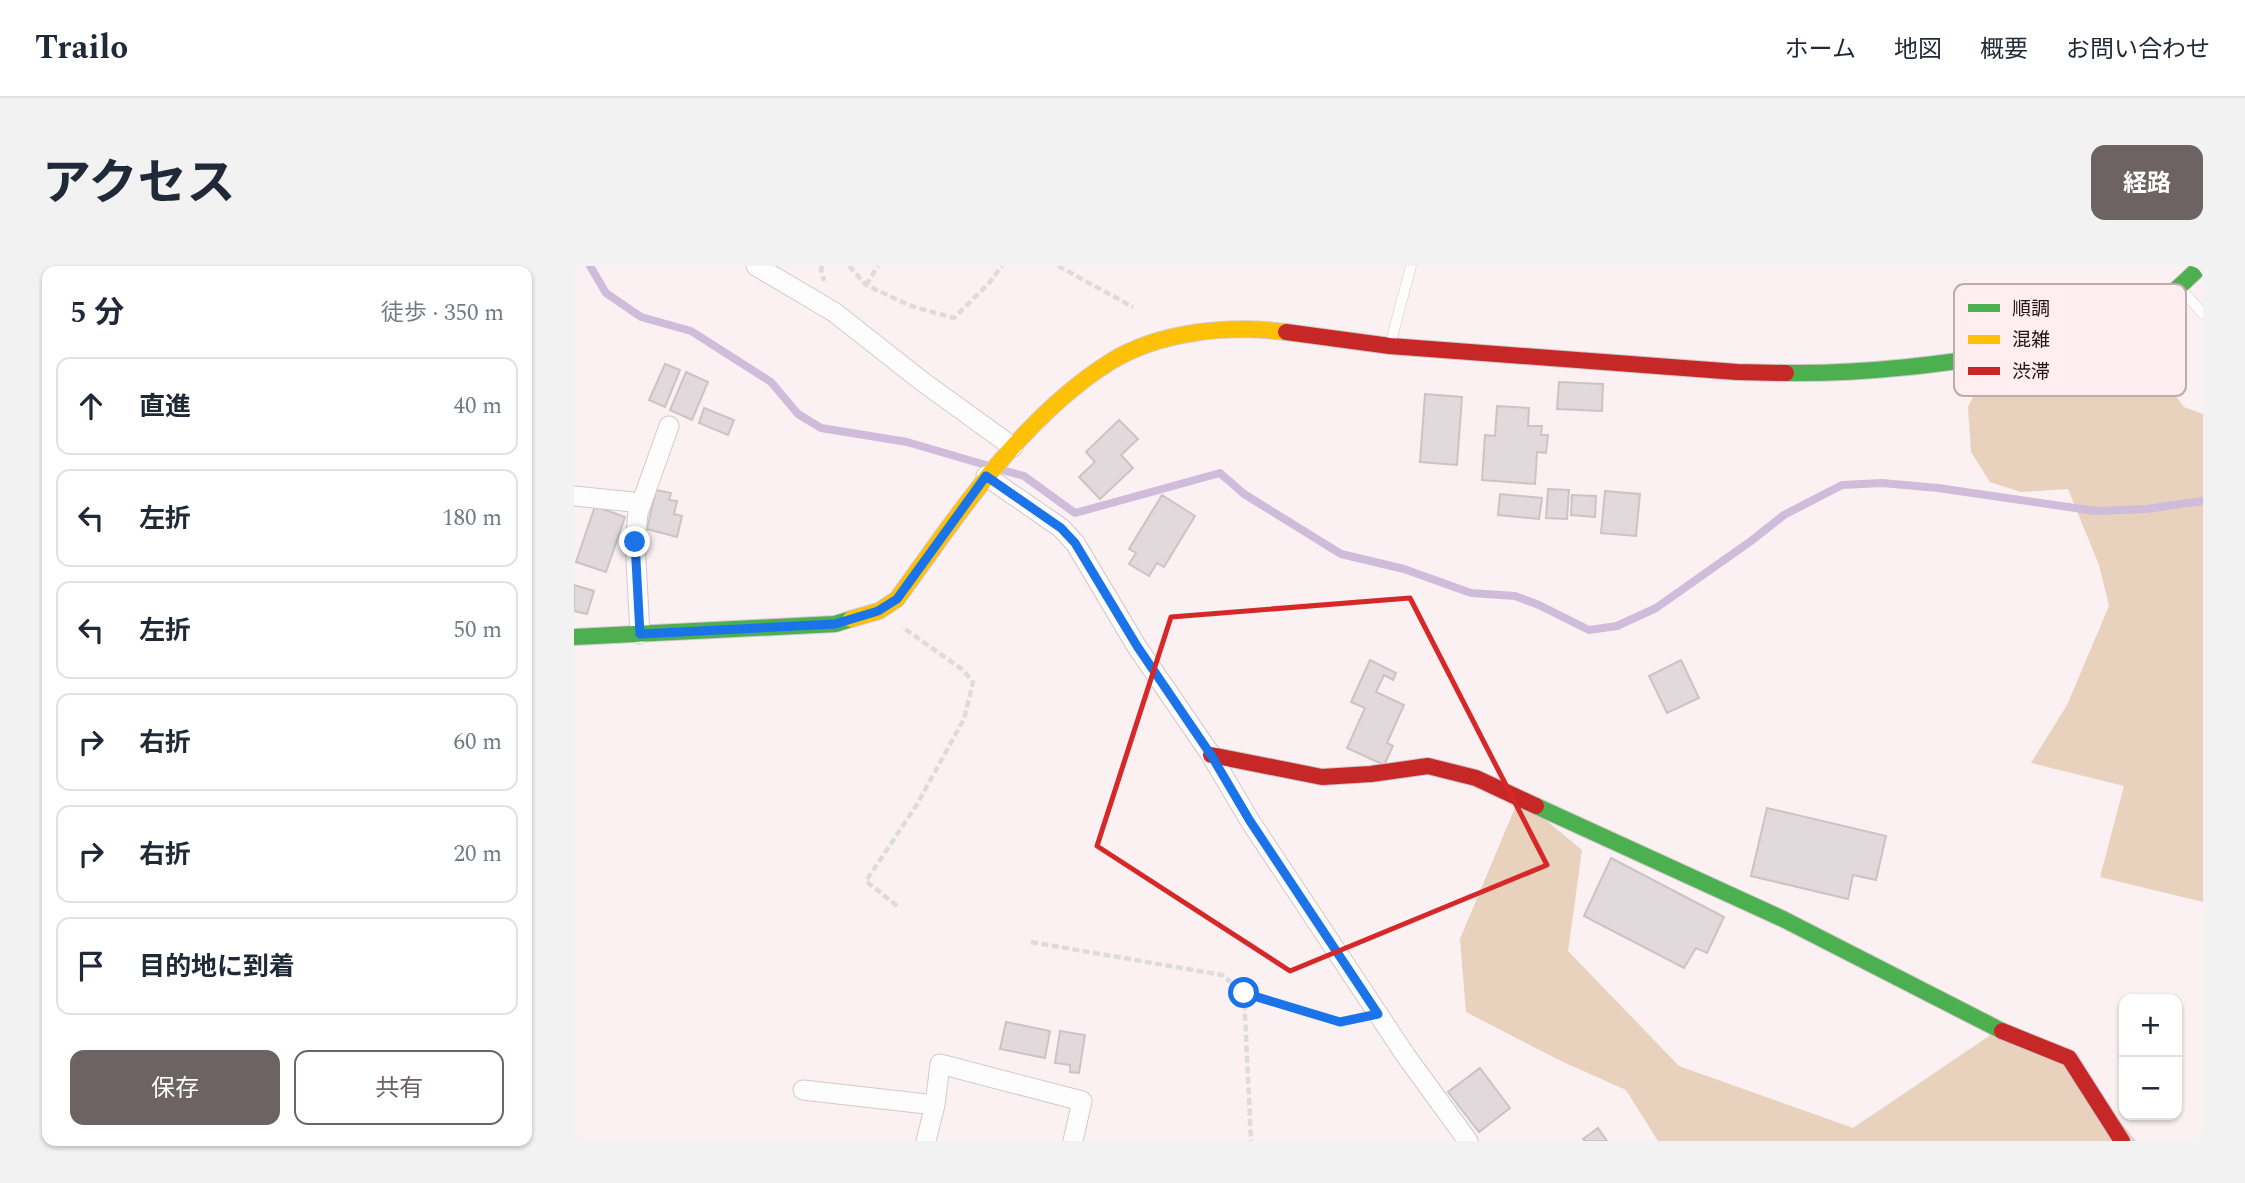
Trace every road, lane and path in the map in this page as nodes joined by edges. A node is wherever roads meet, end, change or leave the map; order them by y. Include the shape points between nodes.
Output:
1 (756, 266) edge
2 (849, 266) edge
3 (878, 266) edge
4 (1002, 266) edge
5 (1058, 266) edge
6 (1411, 266) edge
7 (2201, 266) edge
8 (2182, 284) edge
9 (866, 285) junction
10 (2186, 295) edge
11 (1133, 307) dead end
12 (2203, 314) edge
13 (1390, 346) junction
14 (1954, 362) edge
15 (668, 426) dead end
16 (1013, 447) junction
17 (986, 476) junction
18 (574, 496) edge
19 (642, 503) junction
20 (878, 611) junction
21 (640, 634) junction
22 (574, 638) edge
23 (1211, 755) junction
24 (897, 906) dead end
25 (1031, 942) dead end
26 (1244, 993) junction
27 (1378, 1014) junction
28 (803, 1090) dead end
29 (935, 1105) junction
30 (926, 1141) edge
31 (1073, 1141) edge
32 (1251, 1141) edge
33 (1468, 1141) edge
34 (2122, 1141) edge

1 - 16 street via 834,312
2 - 9 path
3 - 9 path
4 - 9 path via 954,318 911,306
5 - 11 path
6 - 13 lane
7 - 8 street
10 - 12 lane
13 - 14 street via 1737,372 1842,374
13 - 16 street via 1254,328 1199,331 1112,361 1068,392
15 - 19 street
16 - 17 street
17 - 20 street via 897,599
17 - 23 street via 1061,528 1075,543
18 - 19 street
19 - 21 street via 635,542
20 - 21 street via 835,624
20 - 24 path via 974,682 964,719 916,806 866,881
21 - 22 street
23 - 27 street
23 - 34 street via 1322,777 1428,766 1476,778 1783,919 1997,1030 2069,1058
25 - 26 path via 1222,975
26 - 27 path via 1340,1022
26 - 32 path
27 - 33 street
28 - 29 street
29 - 30 street
29 - 31 street via 940,1064 1082,1101

